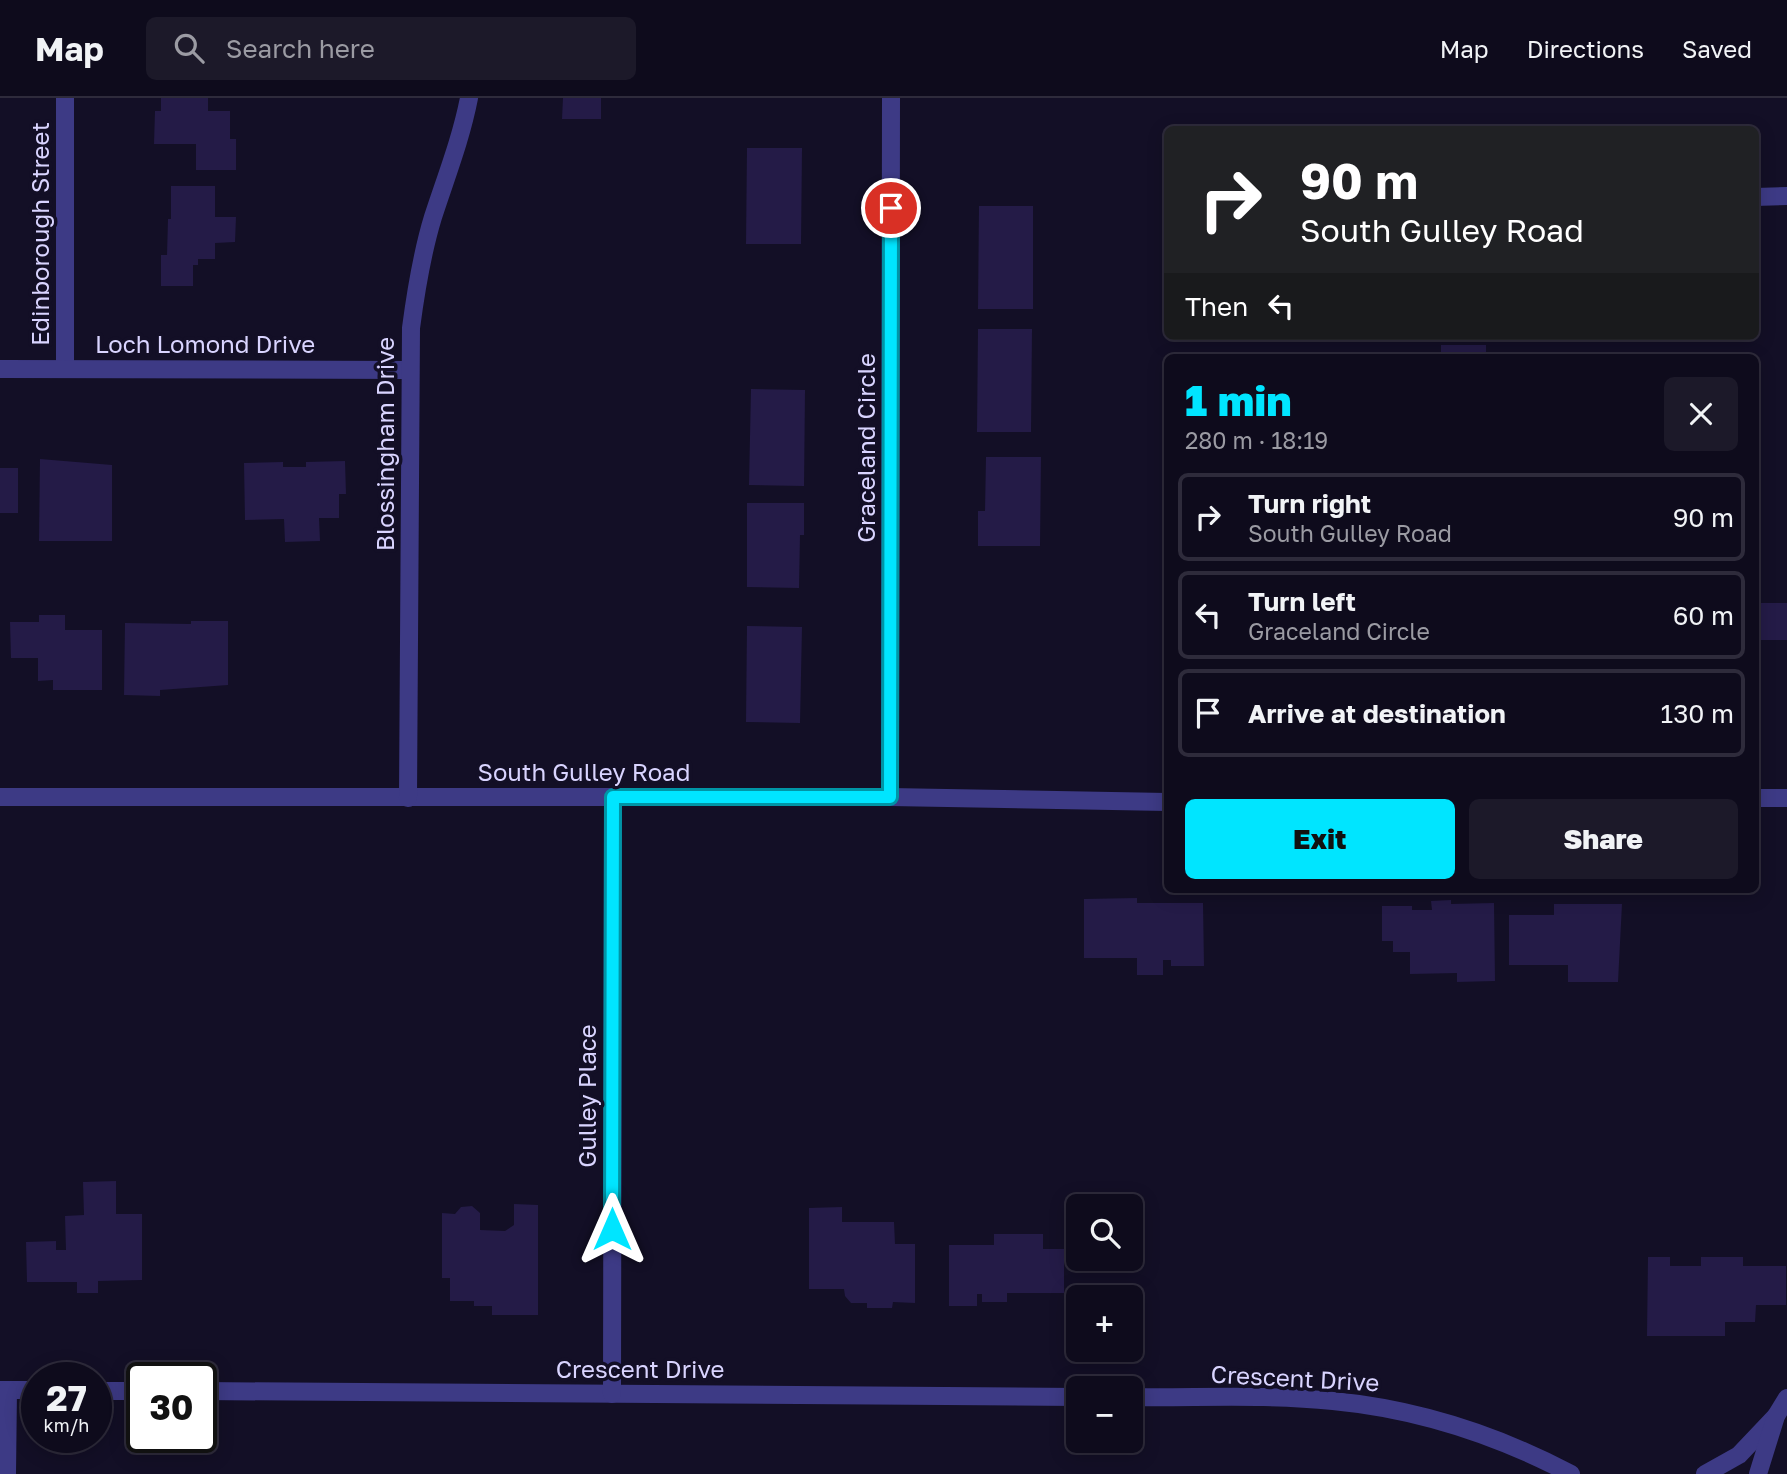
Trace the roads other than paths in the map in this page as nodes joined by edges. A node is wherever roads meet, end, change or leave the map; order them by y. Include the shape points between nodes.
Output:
1 (65, 98) edge
2 (469, 98) edge
3 (891, 98) edge
4 (1787, 196) edge
5 (1759, 197) edge
6 (0, 369) edge
7 (65, 369) junction
8 (410, 370) junction
9 (0, 797) edge
10 (613, 797) junction
11 (890, 797) junction
12 (408, 798) junction
13 (1759, 798) edge
14 (1787, 798) edge
15 (1164, 802) edge
16 (4, 1390) edge
17 (217, 1391) edge
18 (612, 1394) junction
19 (1066, 1397) edge
20 (1143, 1397) edge
21 (1787, 1398) edge
22 (1776, 1416) junction
23 (8, 1474) edge
24 (1571, 1474) edge
25 (1704, 1474) edge
26 (1758, 1474) edge

1 - 7 street, Edinborough Street
2 - 8 street, Blossingham Drive via 419,272
3 - 11 street, Graceland Circle
4 - 5 street
6 - 7 street, Loch Lomond Drive
7 - 8 street, Loch Lomond Drive
8 - 12 street, Blossingham Drive
9 - 12 street, South Gulley Road
10 - 11 street, South Gulley Road
10 - 12 street, South Gulley Road
10 - 18 street, Gulley Place
11 - 15 street, South Gulley Road
13 - 14 street
16 - 23 street
17 - 18 street, Crescent Drive
18 - 19 street, Crescent Drive
20 - 24 street, Crescent Drive via 1287,1398 1392,1409 1465,1428
21 - 22 street
22 - 25 street via 1739,1455
22 - 26 street

